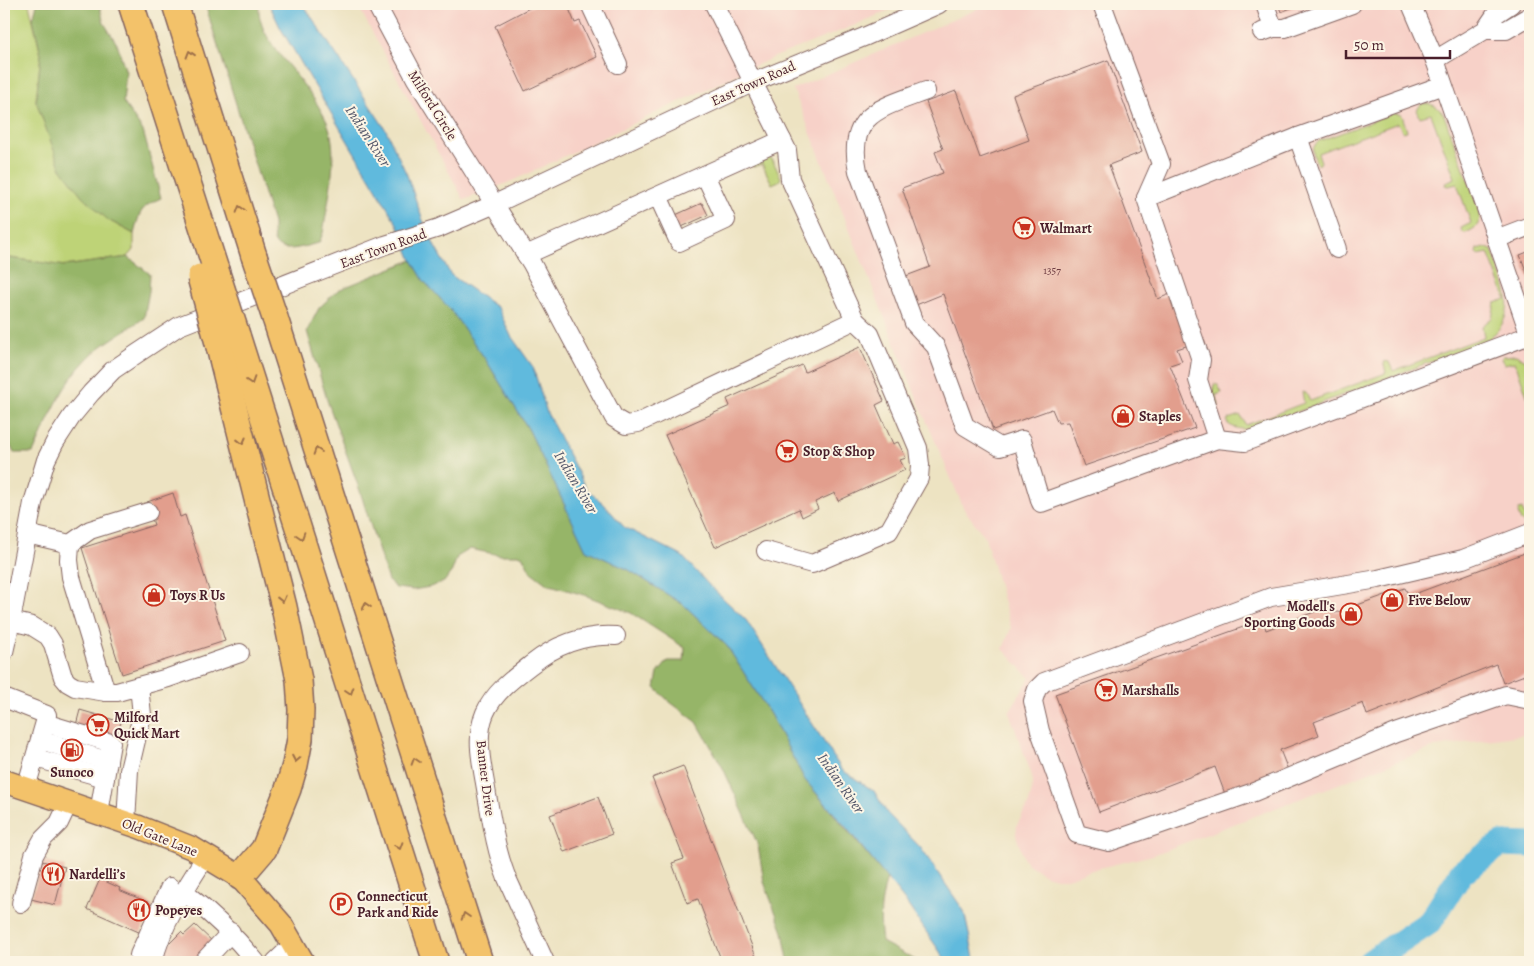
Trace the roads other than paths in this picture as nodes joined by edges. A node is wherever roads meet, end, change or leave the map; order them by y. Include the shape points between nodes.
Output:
1 (132, 4) edge
2 (175, 4) edge
3 (590, 4) edge
4 (714, 4) edge
5 (939, 4) edge
6 (1102, 4) edge
7 (1265, 4) edge
8 (1352, 4) edge
9 (1411, 4) edge
10 (1511, 4) edge
11 (382, 6) edge
12 (1530, 16) edge
13 (1485, 30) junction
14 (1435, 60) junction
15 (618, 64) dead end
16 (754, 82) junction
17 (1443, 85) junction
18 (926, 91) dead end
19 (1298, 136) junction
20 (782, 140) junction
21 (705, 175) junction
22 (658, 196) junction
23 (1146, 198) junction
24 (495, 204) junction
25 (1530, 226) edge
26 (1496, 239) junction
27 (1336, 249) dead end
28 (526, 255) junction
29 (855, 320) junction
30 (1530, 336) edge
31 (227, 339) junction
32 (1217, 439) junction
33 (148, 512) dead end
34 (1530, 533) edge
35 (26, 534) junction
36 (70, 544) junction
37 (766, 551) dead end
38 (11, 621) junction
39 (616, 636) dead end
40 (4, 652) edge
41 (240, 653) dead end
42 (139, 686) junction
43 (106, 692) junction
44 (4, 698) edge
45 (1530, 700) edge
46 (45, 723) junction
47 (40, 740) junction
48 (62, 747) dead end
49 (82, 753) dead end
50 (36, 758) junction
51 (107, 769) junction
52 (4, 781) edge
53 (26, 788) junction
54 (68, 802) junction
55 (99, 813) junction
56 (126, 822) junction
57 (206, 856) junction
58 (240, 877) junction
59 (177, 889) junction
60 (20, 902) dead end
61 (230, 932) junction
62 (298, 953) edge
63 (146, 958) edge
64 (203, 962) edge
65 (256, 962) edge
66 (275, 962) edge
67 (436, 962) edge
68 (480, 962) edge
69 (545, 962) edge

1 - 31 highway, bridge via 165,110 186,214
68 -> 2 highway, bridge
3 - 15 street
4 - 16 street
5 - 16 street, East Town Road
6 - 23 street via 1161,164
7 - 8 street via 1268,30 1284,28
9 - 14 street
10 - 13 street via 1496,14
11 - 24 street, Milford Circle via 416,79
12 - 13 street via 1506,30
13 - 14 street
14 - 17 street
16 - 20 street
16 - 24 street, East Town Road
17 - 19 street
17 - 26 street
18 - 32 street via 880,109 865,120 859,131 855,156 914,323 936,347 965,426 1000,447 1022,440 1041,503
19 - 23 street
19 - 27 street
20 - 21 street
20 - 29 street via 787,150 790,179
21 - 22 street
21 - 22 street via 726,220 678,242
22 - 28 street
23 - 32 street via 1201,360 1198,380
24 - 28 street, Milford Circle
24 - 35 street, East Town Road via 180,326 114,370 91,392 55,442 38,484
25 - 26 street
26 - 30 street
28 - 29 street, Milford Circle via 614,418 626,425 638,423
29 - 37 street via 870,334 918,448 919,478 889,531 812,564
30 - 32 street via 1245,442
31 -> 58 highway via 299,680 301,710 298,747 288,789 264,849
31 -> 67 highway
33 - 36 street via 90,530
34 - 45 street via 1463,559 1378,579 1270,597 1044,682 1037,689 1033,701 1077,834 1109,842 1254,792 1396,733 1496,698 1506,696
35 - 36 street
35 - 38 street, East Town Road
36 - 43 street via 71,577
38 - 40 street, East Town Road
38 - 43 street via 32,626 48,636 68,683
39 - 69 street, Banner Drive via 581,638 536,661 492,700 482,722 481,753 500,861
41 - 42 street
42 - 43 street
42 - 56 street via 142,715 129,770
44 - 46 street via 47,715
46 - 47 street
46 - 51 street via 111,744
47 - 48 street
47 - 50 street
49 - 51 street
50 - 51 street
50 - 53 street
51 - 55 street
52 - 53 main road, Old Gate Lane
53 - 54 main road, Old Gate Lane
54 - 55 main road, Old Gate Lane
54 - 60 street via 59,824 43,839 34,855
55 - 56 main road, Old Gate Lane
56 - 57 main road, Old Gate Lane
57 - 58 main road, Old Gate Lane
57 - 59 street
58 - 62 main road, Old Gate Lane via 281,924
59 - 61 street
59 - 63 street via 173,912
61 - 64 street
61 - 65 street
62 - 66 street

